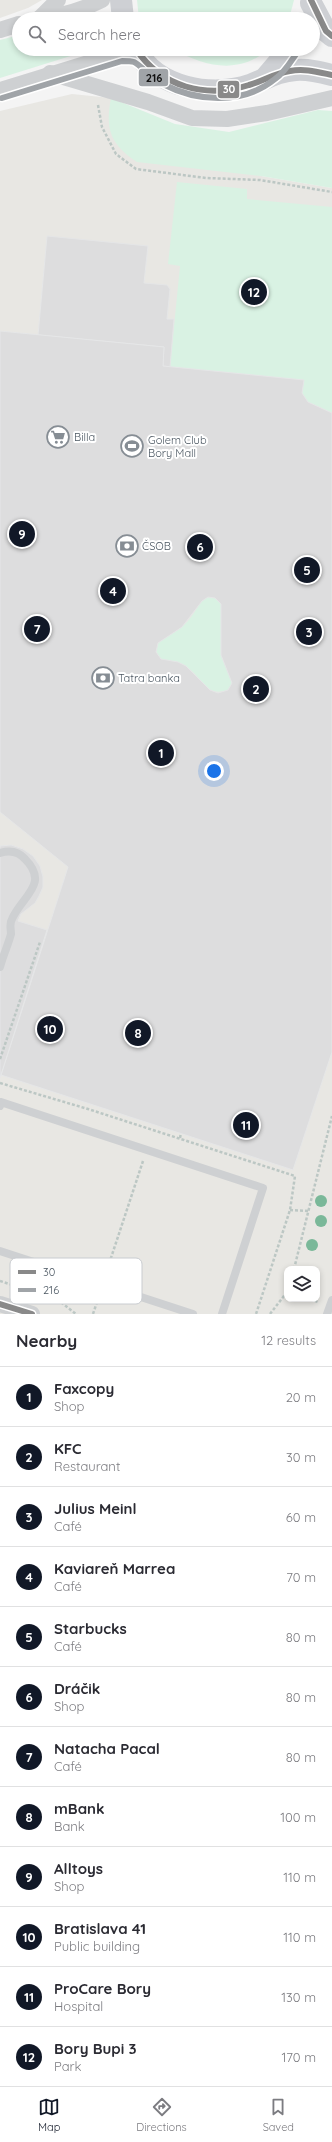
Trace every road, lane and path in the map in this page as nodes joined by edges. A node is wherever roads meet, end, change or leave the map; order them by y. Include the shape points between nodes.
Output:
1 (58, 0) edge
2 (102, 0) edge
3 (121, 0) edge
4 (46, 12) edge
5 (75, 12) edge
6 (122, 12) edge
7 (320, 22) edge
8 (12, 26) edge
9 (0, 30) edge
10 (332, 36) edge
11 (110, 56) edge
12 (142, 56) edge
13 (284, 56) edge
14 (50, 73) junction
15 (332, 75) edge
16 (267, 76) junction
17 (95, 85) junction
18 (0, 90) edge
19 (332, 98) edge
20 (332, 192) edge
21 (0, 853) edge
22 (40, 942) dead end
23 (0, 967) edge
24 (0, 1059) edge
25 (0, 1083) edge
26 (0, 1103) edge
27 (89, 1103) dead end
28 (88, 1108) junction
29 (332, 1116) edge
30 (331, 1126) edge
31 (181, 1133) dead end
32 (180, 1138) junction
33 (143, 1161) dead end
34 (290, 1210) junction
35 (309, 1211) junction
36 (0, 1251) edge
37 (22, 1258) edge
38 (111, 1258) edge
39 (295, 1266) edge
40 (0, 1281) edge
41 (10, 1284) edge
42 (284, 1296) edge
43 (142, 1297) edge
44 (332, 1300) edge
45 (0, 1304) edge
46 (63, 1304) edge
47 (96, 1304) edge
48 (32, 1314) edge
49 (76, 1314) edge
50 (93, 1314) edge
51 (193, 1314) edge
52 (222, 1314) edge
53 (256, 1314) edge
54 (270, 1314) edge
55 (327, 1314) edge

1 - 4 street
2 - 5 street
3 - 6 main road
7 - 10 main road
8 - 9 street
11 - 14 street
12 - 16 main road via 162,75 200,90 232,89
13 - 16 main road
14 - 17 street
14 - 18 street
15 - 16 main road via 313,70 295,70
17 - 19 street via 192,118 227,119
17 - 20 path via 102,127 116,154 136,169 206,178 260,180
21 - 23 lane via 15,852 23,856 35,873 36,880 33,890 23,899 11,921 11,934
22 - 24 path
25 - 28 path
26 - 52 lane via 263,1188
27 - 28 path
28 - 32 path
29 - 30 path
30 - 35 path
31 - 32 path
32 - 34 path via 295,1176
33 - 38 path
34 - 35 path
34 - 53 path
35 - 39 path
36 - 37 lane
40 - 41 path
42 - 54 path
43 - 51 lane
44 - 55 lane
45 - 48 street
46 - 49 path
47 - 50 path

